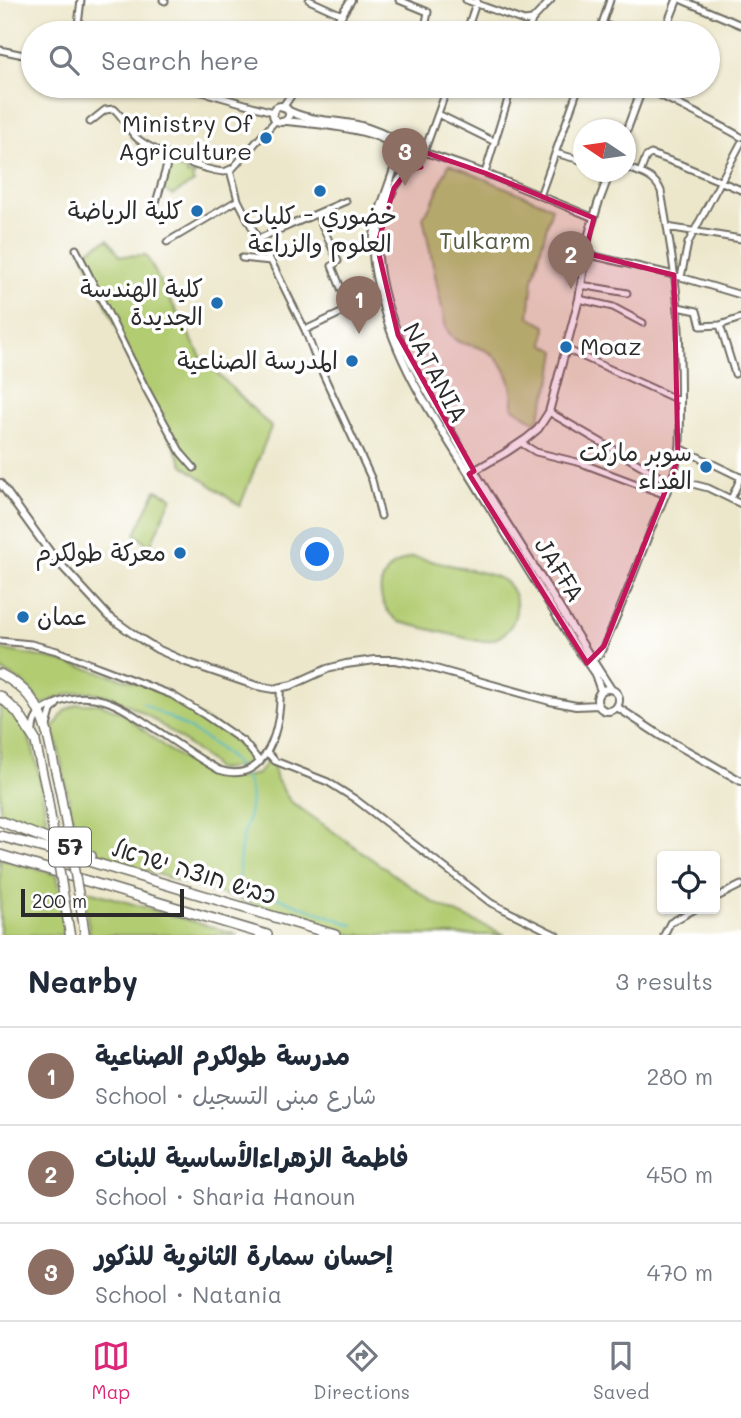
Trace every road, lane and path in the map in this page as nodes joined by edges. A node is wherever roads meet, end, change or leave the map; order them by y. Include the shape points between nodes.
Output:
1 (81, 0) edge
2 (309, 0) edge
3 (399, 0) edge
4 (466, 0) edge
5 (551, 0) edge
6 (610, 0) edge
7 (679, 0) edge
8 (352, 1) edge
9 (476, 2) edge
10 (342, 15) junction
11 (532, 20) joint
12 (78, 21) edge
13 (338, 21) edge
14 (426, 21) edge
15 (470, 21) edge
16 (603, 21) edge
17 (669, 21) edge
18 (741, 25) edge
19 (0, 50) edge
20 (21, 54) edge
21 (224, 98) edge
22 (290, 98) edge
23 (443, 98) edge
24 (508, 98) edge
25 (575, 98) edge
26 (638, 98) edge
27 (664, 98) edge
28 (285, 108) junction
29 (273, 112) junction
30 (438, 114) junction
31 (630, 119) edge
32 (276, 120) junction
33 (285, 121) junction
34 (90, 122) dead end
35 (741, 137) edge
36 (495, 142) junction
37 (741, 143) edge
38 (407, 146) junction
39 (421, 153) junction
40 (555, 153) junction
41 (395, 154) junction
42 (170, 155) junction
43 (573, 158) edge
44 (396, 163) junction
45 (230, 170) junction
46 (408, 170) junction
47 (636, 171) edge
48 (485, 173) junction
49 (640, 173) junction
50 (721, 181) junction
51 (607, 182) edge
52 (741, 190) edge
53 (540, 196) junction
54 (238, 200) junction
55 (346, 201) dead end
56 (154, 209) dead end
57 (317, 214) junction
58 (594, 218) junction
59 (667, 227) junction
60 (695, 231) junction
61 (258, 239) junction
62 (741, 239) edge
63 (167, 242) dead end
64 (76, 249) dead end
65 (586, 254) junction
66 (242, 258) dead end
67 (271, 261) junction
68 (678, 276) junction
69 (581, 285) junction
70 (626, 293) dead end
71 (382, 294) junction
72 (741, 295) edge
73 (579, 299) junction
74 (677, 307) junction
75 (349, 308) junction
76 (741, 318) edge
77 (643, 323) dead end
78 (720, 325) junction
79 (305, 330) junction
80 (566, 349) junction
81 (735, 374) dead end
82 (680, 401) junction
83 (549, 412) junction
84 (521, 443) junction
85 (680, 448) junction
86 (194, 468) dead end
87 (471, 472) junction
88 (741, 477) edge
89 (672, 481) junction
90 (0, 483) edge
91 (666, 495) junction
92 (731, 499) junction
93 (741, 504) edge
94 (381, 516) dead end
95 (0, 641) edge
96 (590, 662) junction
97 (0, 674) edge
98 (280, 688) junction
99 (611, 689) junction
100 (601, 691) junction
101 (0, 696) edge
102 (59, 701) junction
103 (598, 705) junction
104 (617, 707) junction
105 (40, 711) junction
106 (47, 733) junction
107 (35, 740) junction
108 (267, 752) junction
109 (260, 762) junction
110 (741, 781) edge
111 (0, 821) edge
112 (0, 836) edge
113 (0, 855) edge
114 (138, 876) junction
115 (741, 885) edge
116 (720, 896) edge
117 (686, 914) edge
118 (70, 935) edge
119 (85, 935) edge
120 (267, 935) edge
121 (335, 935) edge
122 (556, 935) edge
123 (664, 935) edge

1 - 12 street
2 - 10 street
3 - 14 street via 428,12
4 - 9 street
5 - 11 street
6 - 16 street
7 - 17 street
7 - 18 street
8 - 10 street
9 - 11 street via 520,21
9 - 15 street
10 - 13 street
19 - 20 street
21 - 29 street
22 - 28 street
23 - 30 street
24 - 36 street
25 - 40 street
26 - 31 street
27 - 35 street
28 - 29 street
28 - 33 street
28 - 38 street via 300,116 367,128
29 - 32 street
30 - 36 street
30 - 39 street
32 - 33 street
32 - 45 street
33 - 41 street via 366,133 389,143
34 - 42 street via 104,110 114,109 140,141
36 - 48 street
37 - 50 street
38 - 39 street
38 - 41 street
39 - 46 street
39 - 48 street
40 - 43 street
40 - 53 street
41 - 44 street
42 - 45 street via 219,172
42 - 56 street
44 - 46 street
44 - 71 street, NATANIA via 375,228 374,268
45 - 54 street
46 - 71 street, NATANIA via 394,188 379,231
47 - 49 street
48 - 53 street
49 - 50 street via 651,154
49 - 59 street via 660,187
50 - 52 street
50 - 60 street
51 - 58 street
53 - 58 street
54 - 61 street
54 - 63 street
55 - 57 street
57 - 61 street
57 - 75 street via 338,261 332,266
58 - 65 street
59 - 60 street
59 - 68 street
60 - 62 street
60 - 68 street
61 - 67 street
64 - 86 street via 145,387
65 - 68 street
65 - 69 street
66 - 67 street
67 - 79 street
68 - 72 street
68 - 74 street
69 - 70 street
69 - 73 street
71 - 75 street
71 - 87 street, NATANIA via 410,363
73 - 77 street via 613,307
73 - 80 street
74 - 78 street via 697,311 701,326
74 - 82 street
75 - 79 street
76 - 78 street
78 - 81 street
79 - 94 street via 372,480
80 - 82 street
80 - 83 street
82 - 85 street
83 - 84 street
83 - 89 street
84 - 87 street
84 - 91 street
85 - 88 street
85 - 89 street
87 - 96 street, JAFFA
88 - 92 street
89 - 91 street
89 - 92 street via 708,488
90 - 98 street via 52,555 108,616 135,636 170,656 265,688
91 - 96 street via 604,646
92 - 93 street
95 - 109 street via 57,651 172,695 244,743
96 - 99 street, JAFFA
96 - 100 street, JAFFA
97 - 105 highway via 18,683
98 - 103 street via 336,666 385,660 421,665 576,706
98 - 108 street via 277,724
99 - 100 street
99 - 104 street via 619,696
100 - 103 street
101 - 107 highway via 18,713
102 - 105 street
102 - 106 street via 51,711
102 - 109 street via 86,697 111,702 229,774
103 - 104 street via 607,711
104 - 110 street
105 - 106 highway
105 - 107 street via 33,726
106 - 119 highway, 57, bridge
107 - 118 highway, 57, bridge
108 - 109 street
108 - 122 street via 275,761 328,782 355,799 488,901
111 - 114 highway
112 - 114 highway, כביש חוצה ישראל
113 - 120 highway, כביש חוצה ישראל
114 - 121 highway, כביש חוצה ישראל
115 - 116 street
117 - 123 street via 670,923

